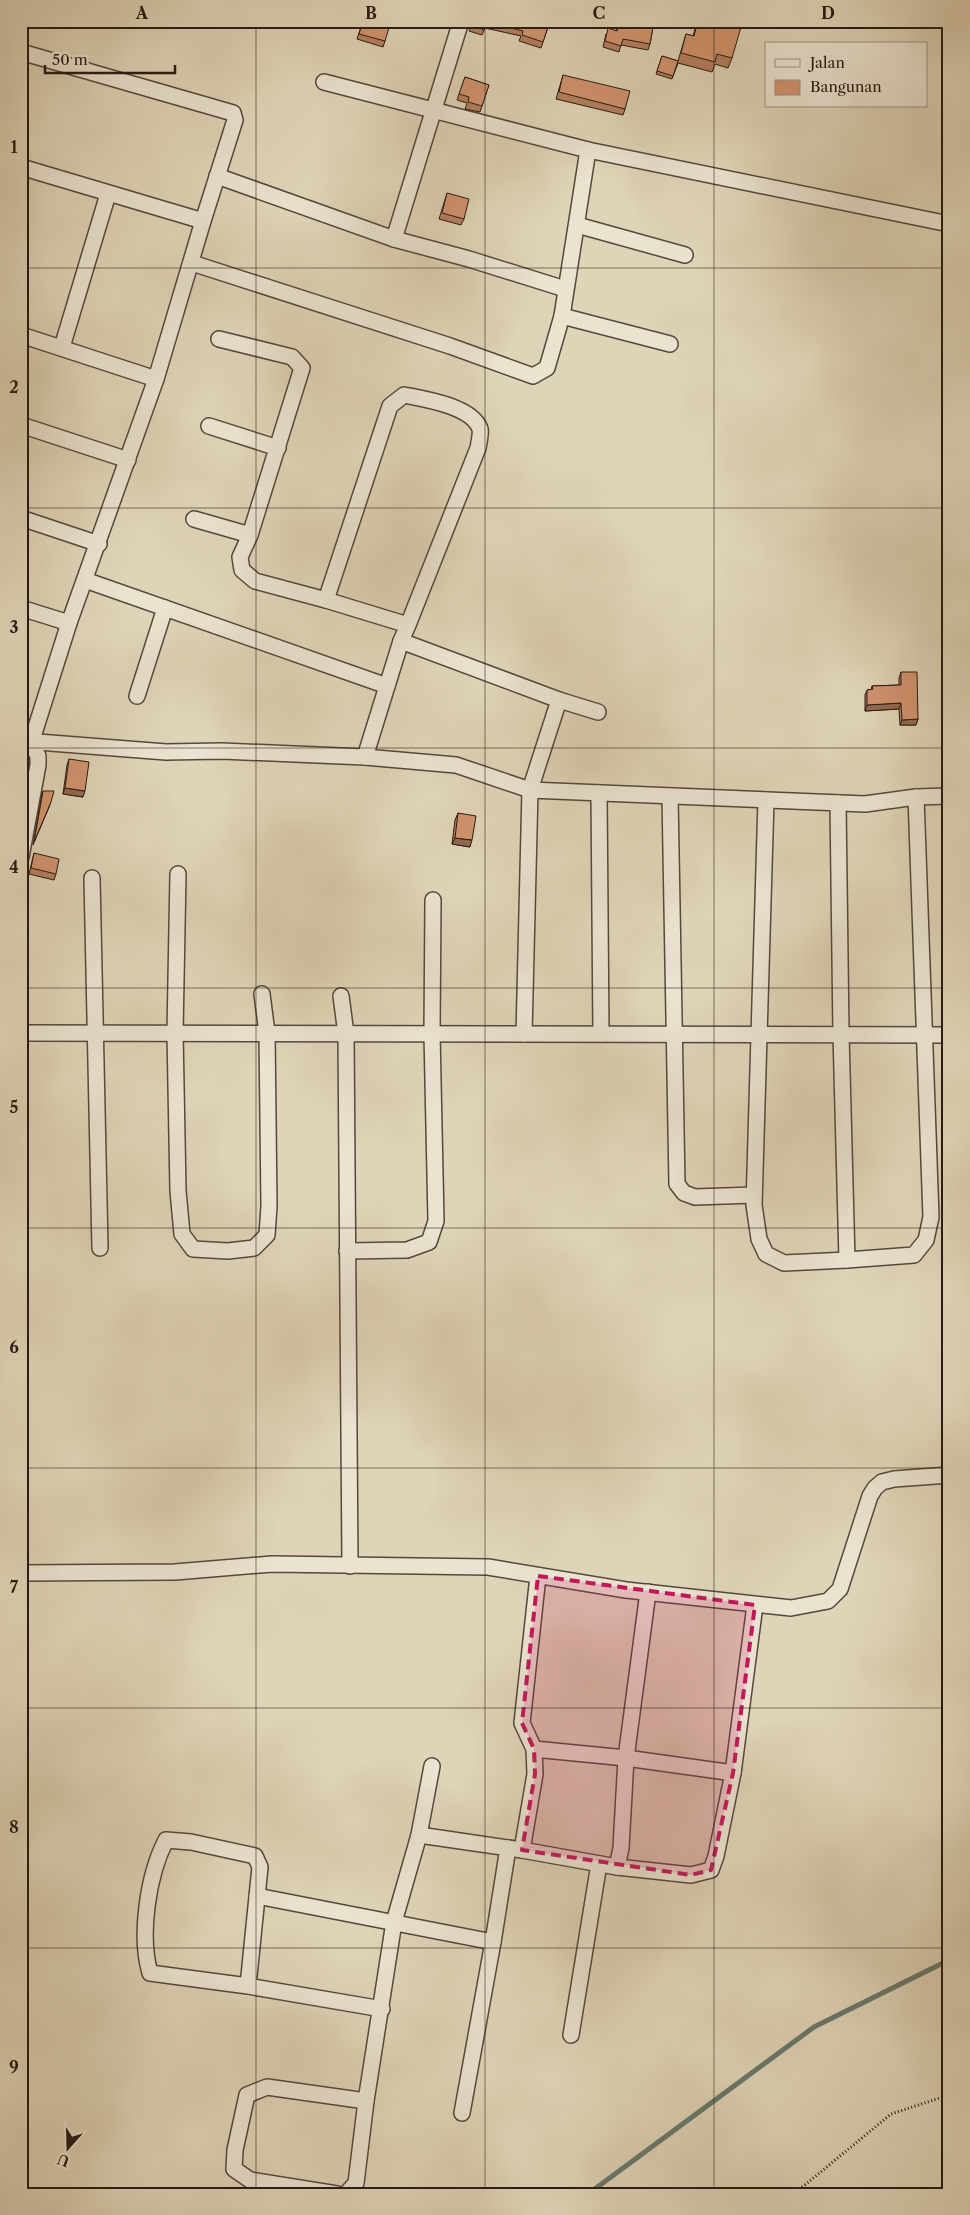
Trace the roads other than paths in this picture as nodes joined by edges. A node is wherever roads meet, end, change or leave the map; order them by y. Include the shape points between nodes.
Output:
1 (461, 21) edge
2 (21, 52) edge
3 (324, 82) dead end
4 (435, 111) junction
5 (588, 150) junction
6 (22, 170) edge
7 (217, 176) junction
8 (108, 194) junction
9 (203, 221) junction
10 (949, 224) edge
11 (577, 225) junction
12 (394, 240) junction
13 (685, 255) dead end
14 (192, 263) junction
15 (565, 289) junction
16 (562, 316) junction
17 (21, 334) edge
18 (219, 339) dead end
19 (670, 344) dead end
20 (62, 347) junction
21 (156, 379) junction
22 (21, 425) edge
23 (209, 426) dead end
24 (278, 448) junction
25 (128, 460) junction
26 (21, 518) edge
27 (194, 519) dead end
28 (250, 535) junction
29 (98, 544) junction
30 (85, 580) junction
31 (326, 600) junction
32 (21, 608) edge
33 (165, 608) junction
34 (69, 622) junction
35 (408, 625) junction
36 (401, 641) junction
37 (387, 686) junction
38 (137, 696) dead end
39 (558, 700) junction
40 (598, 712) dead end
41 (26, 741) edge
42 (365, 757) junction
43 (530, 790) junction
44 (599, 793) junction
45 (670, 796) junction
46 (949, 796) edge
47 (916, 797) junction
48 (766, 800) junction
49 (838, 803) junction
50 (21, 857) edge
51 (178, 874) dead end
52 (92, 878) dead end
53 (433, 900) dead end
54 (262, 994) dead end
55 (341, 996) dead end
56 (21, 1033) edge
57 (95, 1033) junction
58 (175, 1033) junction
59 (267, 1034) junction
60 (346, 1034) junction
61 (432, 1034) junction
62 (524, 1034) junction
63 (601, 1034) junction
64 (674, 1034) junction
65 (759, 1034) junction
66 (841, 1034) junction
67 (925, 1034) junction
68 (949, 1034) edge
69 (754, 1195) junction
70 (100, 1248) dead end
71 (347, 1251) junction
72 (847, 1260) junction
73 (949, 1475) edge
74 (350, 1566) junction
75 (21, 1573) edge
76 (538, 1576) junction
77 (648, 1592) junction
78 (755, 1605) junction
79 (534, 1749) junction
80 (626, 1758) junction
81 (432, 1766) dead end
82 (733, 1773) junction
83 (420, 1835) junction
84 (515, 1849) junction
85 (598, 1864) junction
86 (617, 1867) junction
87 (257, 1896) junction
88 (394, 1922) junction
89 (493, 1942) junction
90 (248, 1986) junction
91 (382, 2009) junction
92 (571, 2035) dead end
93 (366, 2101) junction
94 (462, 2113) dead end
95 (337, 2194) edge
96 (346, 2194) edge

1 - 4 street
2 - 7 street via 233,113 235,120
3 - 4 street
4 - 5 street
4 - 12 street
5 - 10 street
5 - 11 street
6 - 8 street
7 - 9 street
7 - 12 street
8 - 9 street
8 - 20 street
9 - 14 street
11 - 13 street
11 - 15 street
12 - 15 street
14 - 16 street via 533,376 546,368
14 - 21 street
15 - 16 street
16 - 19 street
17 - 20 street
18 - 24 street via 292,357 302,368
20 - 21 street
21 - 25 street
22 - 25 street
23 - 24 street
24 - 28 street
25 - 29 street
26 - 29 street
27 - 28 street
28 - 31 street via 240,557 242,570 255,581
29 - 30 street
30 - 33 street
30 - 34 street
31 - 35 street
31 - 35 street via 390,406 404,395 443,403 474,419 480,430 478,448
32 - 34 street
33 - 37 street
33 - 38 street
34 - 41 street
35 - 36 street
36 - 37 street
36 - 39 street
37 - 42 street
39 - 40 street
39 - 43 street
41 - 42 street via 166,752 222,750
41 - 50 street via 38,756 38,765
42 - 43 street via 456,764
43 - 44 street
43 - 62 street
44 - 45 street
44 - 63 street
45 - 48 street
45 - 64 street
46 - 47 street
47 - 49 street via 865,804
47 - 67 street
48 - 49 street
48 - 65 street
49 - 66 street
51 - 58 street
52 - 57 street
53 - 61 street
54 - 59 street
55 - 60 street
56 - 57 street
57 - 58 street
57 - 70 street
58 - 59 street
58 - 59 street via 178,1191 182,1234 193,1249 228,1251 254,1248 267,1235
59 - 60 street
60 - 61 street
60 - 71 street
61 - 62 street
61 - 71 street via 436,1221 429,1242 408,1250
62 - 63 street
63 - 64 street
64 - 65 street
64 - 69 street via 677,1184 684,1193 695,1197
65 - 66 street
65 - 69 street
66 - 67 street
66 - 72 street
67 - 68 street
67 - 72 street via 931,1217 926,1240 914,1254
69 - 72 street via 759,1239 766,1254 784,1263
71 - 74 street
73 - 78 street via 894,1479 875,1488 840,1590 828,1601 791,1608
74 - 75 street via 272,1564 175,1572
74 - 76 street via 488,1567
76 - 77 street
76 - 79 street via 522,1723
77 - 78 street
77 - 80 street
78 - 82 street
79 - 80 street
79 - 84 street via 535,1774
80 - 82 street
80 - 86 street
81 - 83 street
82 - 86 street via 711,1870 691,1875
83 - 84 street
83 - 88 street
84 - 85 street
84 - 89 street
85 - 86 street
85 - 92 street
87 - 88 street
87 - 90 street
87 - 90 street via 260,1867 255,1856 166,1840 156,1860 146,1922 146,1959 150,1973
88 - 89 street
88 - 91 street
89 - 94 street
90 - 91 street
91 - 93 street
93 - 95 street via 267,2086 248,2095 235,2150 234,2169 250,2180
93 - 96 street via 356,2183

